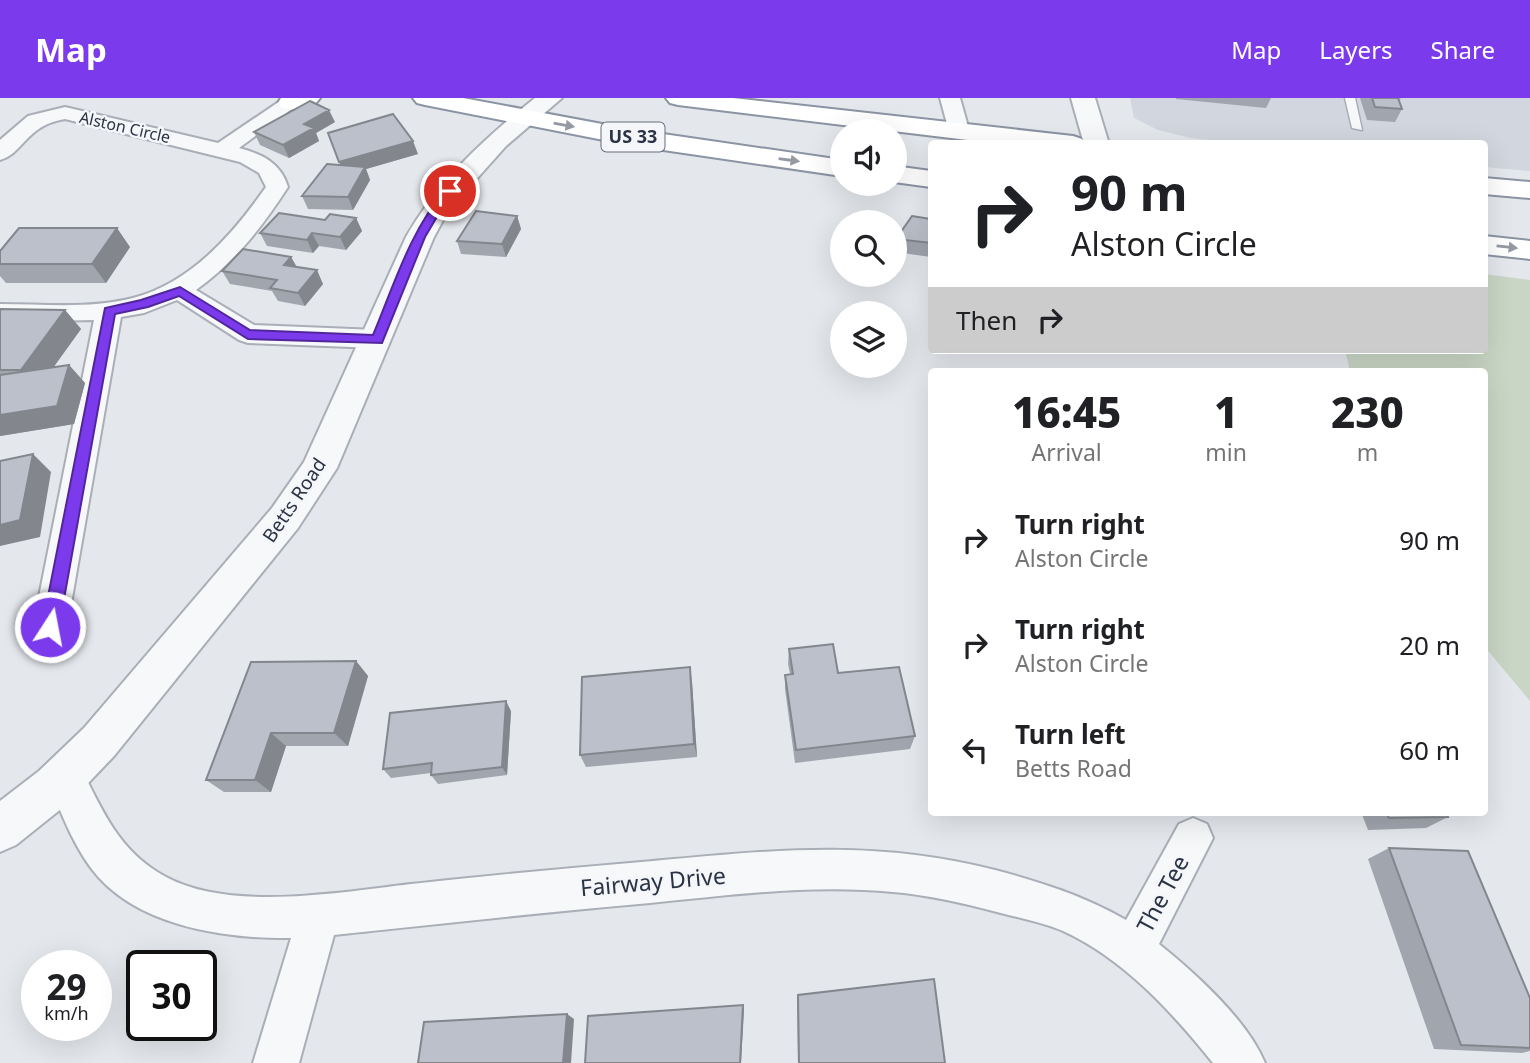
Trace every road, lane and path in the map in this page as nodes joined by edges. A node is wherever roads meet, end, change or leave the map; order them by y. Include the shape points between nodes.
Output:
1 (425, 98) edge
2 (678, 98) edge
3 (950, 98) edge
4 (1083, 98) edge
5 (1350, 98) edge
6 (297, 100) edge
7 (788, 105) edge
8 (537, 108) edge
9 (1359, 128) dead end
10 (958, 130) junction
11 (1040, 140) edge
12 (1096, 140) edge
13 (222, 150) junction
14 (0, 153) edge
15 (830, 166) edge
16 (907, 176) edge
17 (928, 179) edge
18 (1488, 186) edge
19 (1530, 190) edge
20 (1488, 245) edge
21 (1530, 250) edge
22 (180, 291) junction
23 (109, 311) junction
24 (0, 313) edge
25 (377, 340) junction
26 (50, 627) dead end
27 (65, 777) junction
28 (0, 829) edge
29 (1193, 838) dead end
30 (318, 916) junction
31 (1133, 950) junction
32 (276, 1063) edge
33 (1242, 1063) edge

1 - 8 highway, US 33
2 - 7 highway, US 33
3 - 10 street
4 - 12 street
5 - 9 lane
6 - 13 street
7 - 10 highway, US 33
8 -> 15 highway, US 33 via 688,146
8 - 25 street, Betts Road via 497,141 436,208
10 - 11 highway, US 33
13 - 14 street, Alston Circle via 65,113 24,124
13 - 22 street, Alston Circle via 263,164 274,175 277,187 217,263
16 - 17 highway
18 - 19 highway
20 -> 21 highway
22 - 23 street, Alston Circle
22 - 25 street via 248,334
23 - 24 street, Alston Circle
23 - 26 street
25 - 27 street, Betts Road via 319,468 285,518
27 - 28 street, Betts Road
27 - 30 street, Fairway Drive via 106,856 140,884 177,902 221,914 280,919
29 - 31 street, The Tee
30 - 31 street, Fairway Drive via 547,891 858,869 953,880 1029,898 1085,920
30 - 32 street
31 - 33 street, Fairway Drive via 1191,1000

